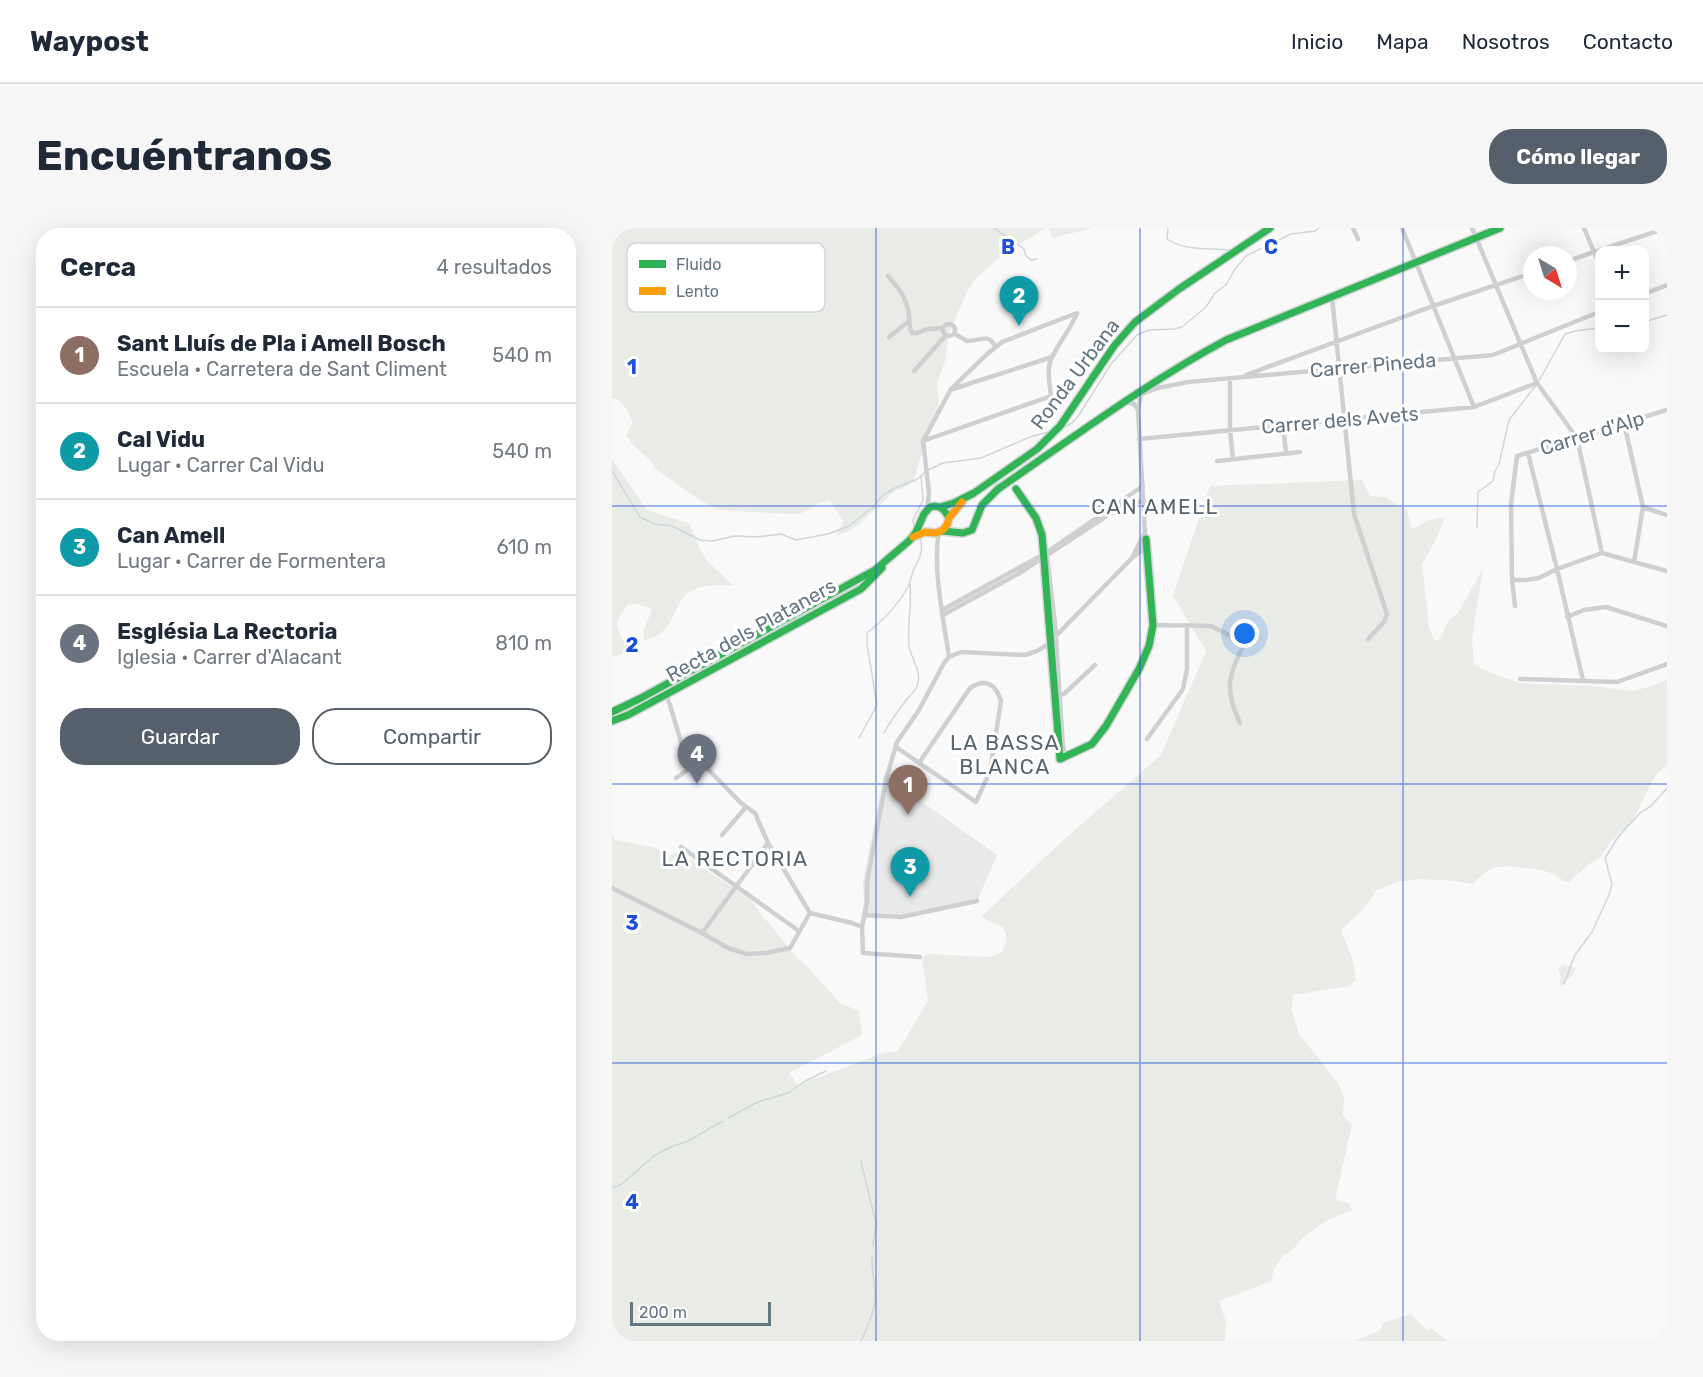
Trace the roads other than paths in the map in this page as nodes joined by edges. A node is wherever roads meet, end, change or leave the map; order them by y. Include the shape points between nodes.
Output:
1 (1270, 228) edge
2 (1353, 228) edge
3 (1402, 228) edge
4 (1472, 228) edge
5 (1500, 228) edge
6 (1584, 228) edge
7 (1667, 228) edge
8 (1476, 238) junction
9 (1358, 239) dead end
10 (1595, 246) edge
11 (1613, 246) edge
12 (1595, 252) edge
13 (1577, 258) edge
14 (1416, 262) junction
15 (888, 276) dead end
16 (1523, 276) edge
17 (1496, 284) junction
18 (1667, 285) edge
19 (1649, 292) edge
20 (1332, 297) junction
21 (1433, 306) junction
22 (1595, 314) edge
23 (909, 321) junction
24 (943, 328) junction
25 (955, 334) junction
26 (946, 335) junction
27 (889, 337) dead end
28 (1337, 342) junction
29 (1521, 343) junction
30 (995, 346) junction
31 (1052, 357) junction
32 (1454, 358) junction
33 (1340, 369) junction
34 (914, 372) dead end
35 (1238, 378) junction
36 (1230, 379) junction
37 (1537, 382) junction
38 (951, 389) junction
39 (1142, 395) junction
40 (1127, 402) junction
41 (1474, 407) junction
42 (1138, 410) junction
43 (1667, 410) edge
44 (1344, 419) junction
45 (1624, 423) junction
46 (1283, 425) junction
47 (1230, 430) junction
48 (1577, 438) junction
49 (1139, 439) junction
50 (923, 441) junction
51 (1300, 452) dead end
52 (1287, 453) junction
53 (1528, 453) junction
54 (1233, 459) junction
55 (1216, 461) dead end
56 (1143, 486) junction
57 (1016, 489) dead end
58 (929, 494) junction
59 (966, 498) junction
60 (1144, 501) junction
61 (939, 507) junction
62 (1643, 507) junction
63 (927, 509) junction
64 (1667, 515) edge
65 (922, 520) junction
66 (948, 521) junction
67 (936, 532) junction
68 (957, 532) junction
69 (913, 537) junction
70 (1144, 537) joint
71 (1142, 550) junction
72 (896, 553) junction
73 (1602, 553) junction
74 (1045, 554) junction
75 (1134, 557) junction
76 (1146, 561) junction
77 (1634, 562) junction
78 (1557, 569) junction
79 (1667, 571) edge
80 (1512, 580) junction
81 (1515, 606) dead end
82 (943, 613) junction
83 (1567, 617) junction
84 (1153, 625) junction
85 (1187, 625) junction
86 (1667, 626) edge
87 (1053, 638) junction
88 (1368, 639) dead end
89 (949, 657) junction
90 (1667, 664) edge
91 (1095, 666) dead end
92 (1520, 679) dead end
93 (1583, 680) junction
94 (666, 695) junction
95 (1057, 697) junction
96 (612, 712) edge
97 (612, 721) edge
98 (1240, 723) dead end
99 (1147, 739) dead end
100 (896, 747) junction
101 (919, 764) junction
102 (689, 769) junction
103 (676, 778) dead end
104 (747, 807) junction
105 (722, 835) dead end
106 (768, 843) junction
107 (681, 847) dead end
108 (737, 886) junction
109 (613, 889) edge
110 (612, 896) edge
111 (977, 901) dead end
112 (810, 913) junction
113 (864, 915) junction
114 (862, 927) junction
115 (799, 931) junction
116 (702, 933) junction
117 (920, 957) dead end

1 - 59 street, Ronda Urbana via 1134,323 1052,436
2 - 9 street
3 - 14 street
4 - 8 street
5 - 8 street
6 - 10 street
7 - 11 street
8 - 14 street
8 - 17 street
12 - 13 street
14 - 20 street
14 - 21 street
15 - 23 street via 904,296
16 - 17 street
17 - 21 street
17 - 29 street
18 - 19 street
20 - 28 street
20 - 40 street via 1226,340
21 - 28 street
21 - 32 street
22 - 29 street, Carrer Pineda
23 - 24 street via 914,333
23 - 27 street
24 - 25 street via 952,324
24 - 26 street
25 - 26 street
25 - 30 street via 968,341 988,338
26 - 34 street
28 - 33 street
28 - 35 street
29 - 32 street, Carrer Pineda via 1493,355
29 - 37 street
30 - 31 street via 1077,313
30 - 38 street
31 - 38 street
31 - 50 street via 1051,396
32 - 33 street, Carrer Pineda
32 - 41 street
33 - 35 street, Carrer Pineda
33 - 44 street
35 - 36 street, Carrer Pineda
36 - 39 street, Carrer Pineda via 1168,385
36 - 47 street
37 - 41 street, Carrer dels Avets
37 - 48 street
38 - 50 street
39 - 40 street, Carrer Pineda
39 - 42 street
40 - 42 street
40 - 68 street via 998,489 982,505 972,530
41 - 44 street, Carrer dels Avets
42 - 49 street
43 - 45 street, Carrer d'Alp
44 - 46 street, Carrer dels Avets
44 - 88 street via 1354,514 1387,614
45 - 48 street, Carrer d'Alp
45 - 62 street
46 - 47 street, Carrer dels Avets
46 - 52 street
47 - 49 street, Carrer dels Avets
47 - 54 street
48 - 53 street, Carrer d'Alp
48 - 73 street
49 - 56 street
50 - 58 street
51 - 52 street
52 - 54 street
53 - 78 street
53 - 80 street, Carrer d'Alp via 1517,456 1511,504
54 - 55 street
56 - 60 street
56 - 74 street
57 - 74 street via 1036,518
58 - 61 street
58 - 63 street
59 - 61 street, Ronda Urbana
59 - 66 street, Ronda Urbana
60 - 70 street
60 - 74 street via 1125,504
61 - 63 street, Ronda Urbana
61 - 66 street via 946,511
62 - 64 street
62 - 77 street
63 - 65 street, Ronda Urbana
65 - 67 street via 924,527
65 - 69 street, Ronda Urbana
66 - 67 street, Ronda Urbana
66 - 68 street
67 - 68 street
67 - 69 street, Ronda Urbana
67 - 82 street
69 - 72 street, Ronda Urbana
70 - 71 street
71 - 75 street
71 - 76 street
72 - 94 street, Recta dels Plataners via 861,589
72 - 96 street, Ronda Urbana via 840,590
73 - 77 street
73 - 78 street
74 - 82 street
74 - 87 street
75 - 76 street
75 - 87 street
76 - 84 street
77 - 79 street
78 - 80 street via 1539,578
78 - 83 street
80 - 81 street
82 - 89 street
83 - 86 street via 1605,607
83 - 93 street
84 - 85 street
84 - 95 street via 1139,669 1106,726 1092,744 1063,758
85 - 98 street via 1212,626 1245,643 1229,678 1230,695
85 - 99 street via 1183,689
87 - 89 street via 1025,655 961,652
87 - 95 street
89 - 100 street
90 - 93 street via 1617,682
91 - 95 street
92 - 93 street
94 - 97 street, Recta dels Plataners
94 - 102 street
100 - 101 street
100 - 113 street via 885,785
101 - 101 street via 970,688 981,682 998,691 1001,701 990,771 976,802
102 - 103 street
102 - 104 street via 696,765 707,768
104 - 105 street
104 - 106 street via 755,813
106 - 108 street
106 - 112 street
107 - 108 street
108 - 115 street
108 - 116 street
109 - 110 street
109 - 116 street
111 - 113 street via 901,917
112 - 114 street
112 - 115 street
113 - 114 street
114 - 117 street via 863,953
115 - 116 street via 790,948 747,954

